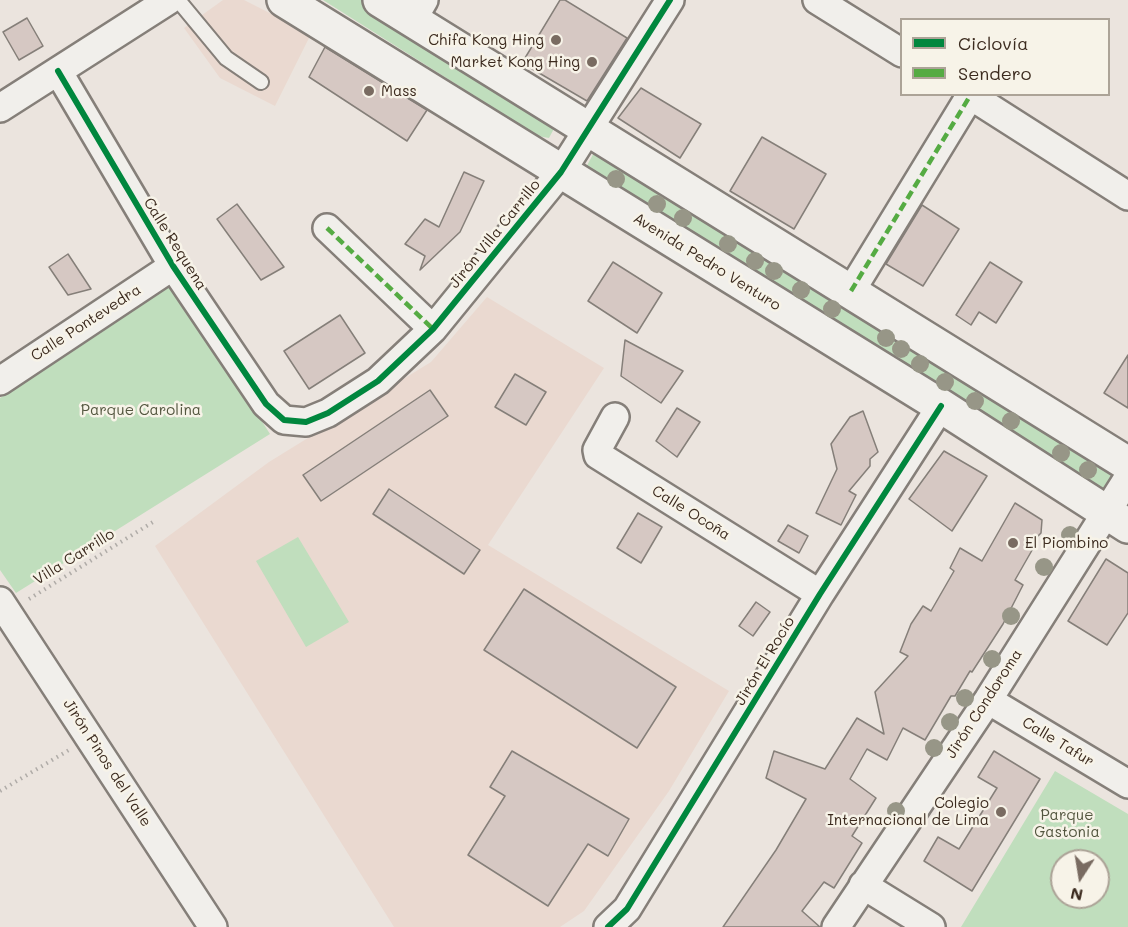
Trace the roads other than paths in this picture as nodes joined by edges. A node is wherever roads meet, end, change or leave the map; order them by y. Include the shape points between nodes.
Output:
1 (169, 0) edge
2 (178, 0) edge
3 (284, 0) edge
4 (380, 0) edge
5 (670, 0) edge
6 (817, 0) edge
7 (418, 10) edge
8 (900, 52) edge
9 (58, 71) junction
10 (261, 82) dead end
11 (968, 96) edge
12 (971, 96) edge
13 (0, 108) edge
14 (590, 128) junction
15 (561, 172) junction
16 (1128, 196) edge
17 (327, 228) dead end
18 (173, 266) junction
19 (851, 291) junction
20 (433, 329) junction
21 (0, 381) edge
22 (941, 406) junction
23 (615, 417) dead end
24 (284, 420) joint
25 (1128, 464) edge
26 (1128, 478) edge
27 (1117, 519) edge
28 (820, 594) junction
29 (4, 606) edge
30 (988, 700) junction
31 (1128, 784) edge
32 (863, 885) junction
33 (613, 926) edge
34 (213, 927) edge
35 (836, 927) edge
36 (931, 927) edge

1 - 9 street
2 - 10 lane via 226,58
3 - 15 main road, Avenida Pedro Venturo
4 - 7 main road
5 - 14 street, Jirón Villa Carrillo
6 - 8 street
7 - 14 main road
9 - 13 street
9 - 18 street, Calle Requena
11 - 19 street
12 - 16 street
14 - 15 street, Jirón Villa Carrillo
14 - 19 main road
15 - 20 street, Jirón Villa Carrillo
15 - 22 main road, Avenida Pedro Venturo
17 - 20 street
18 - 21 street, Calle Pontevedra
18 - 24 street, Calle Requena via 267,404
19 - 25 main road
20 - 24 street, Jirón Villa Carrillo via 378,381 328,413 306,422
22 - 27 main road, Avenida Pedro Venturo
22 - 28 street, Jirón El Rocío
23 - 28 street, Calle Ocoña via 598,455
26 - 27 street, Jirón Condoroma
27 - 30 street, Jirón Condoroma
28 - 33 street, Jirón El Rocío
29 - 34 street, Jirón Pinos del Valle
30 - 31 street, Calle Tafur
30 - 32 street, Jirón Condoroma
32 - 35 street, Jirón Condoroma
32 - 36 street

